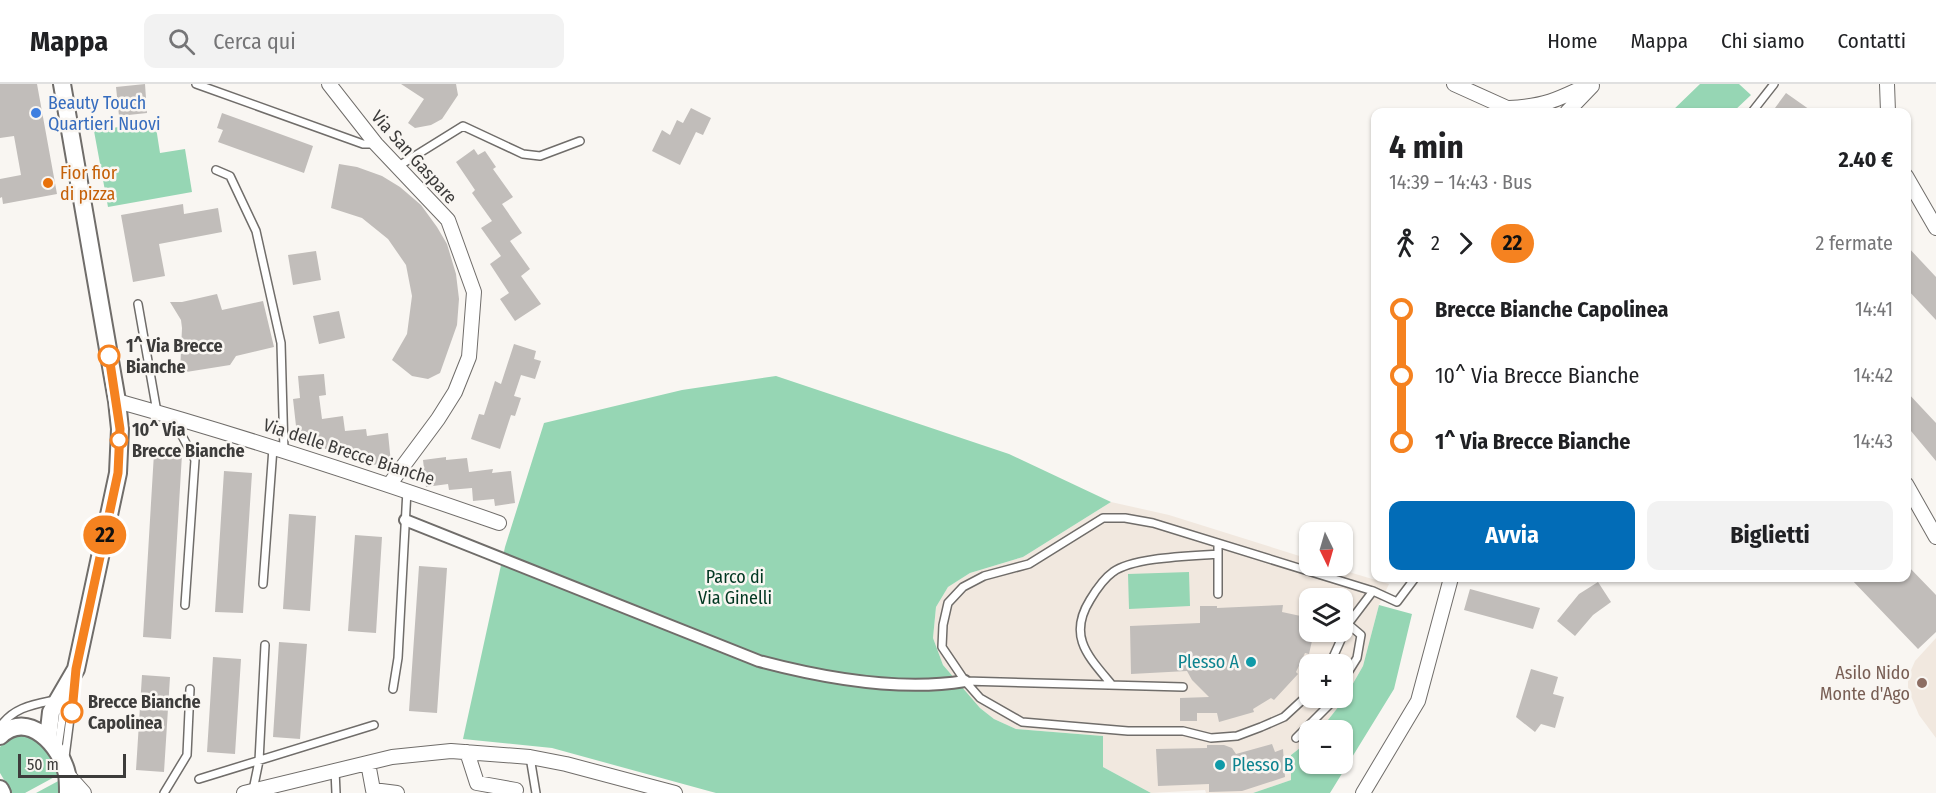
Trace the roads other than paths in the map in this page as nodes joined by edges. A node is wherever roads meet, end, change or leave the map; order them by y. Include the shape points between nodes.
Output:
1 (62, 84) edge
2 (196, 84) edge
3 (329, 84) edge
4 (1455, 84) edge
5 (1590, 84) edge
6 (1594, 84) edge
7 (1774, 84) edge
8 (1887, 84) edge
9 (1555, 106) edge
10 (1577, 107) edge
11 (1509, 108) edge
12 (1526, 108) edge
13 (1755, 108) edge
14 (1888, 108) edge
15 (580, 141) dead end
16 (375, 144) junction
17 (398, 167) junction
18 (216, 171) dead end
19 (1911, 185) edge
20 (1936, 228) edge
21 (138, 304) dead end
22 (117, 401) junction
23 (157, 412) junction
24 (172, 417) junction
25 (278, 449) junction
26 (389, 485) junction
27 (406, 490) junction
28 (1911, 493) edge
29 (405, 520) junction
30 (499, 523) dead end
31 (1936, 537) edge
32 (1218, 544) junction
33 (1218, 554) junction
34 (1412, 582) edge
35 (1450, 582) edge
36 (263, 584) dead end
37 (1372, 591) junction
38 (1218, 594) dead end
39 (185, 605) dead end
40 (1353, 617) edge
41 (1353, 628) edge
42 (265, 645) dead end
43 (1353, 664) edge
44 (965, 681) junction
45 (1112, 685) junction
46 (64, 686) junction
47 (1183, 687) dead end
48 (190, 689) dead end
49 (393, 689) dead end
50 (1299, 703) edge
51 (1326, 708) edge
52 (374, 725) dead end
53 (0, 727) edge
54 (21, 727) junction
55 (0, 736) edge
56 (1296, 738) dead end
57 (467, 752) junction
58 (530, 757) junction
59 (59, 758) junction
60 (259, 761) junction
61 (368, 763) junction
62 (335, 770) junction
63 (200, 779) dead end
64 (476, 788) edge
65 (0, 789) edge
66 (516, 790) dead end
67 (248, 792) edge
68 (372, 792) edge
69 (2, 793) edge
70 (68, 793) edge
71 (84, 793) edge
72 (164, 793) edge
73 (336, 793) edge
74 (397, 793) edge
75 (536, 793) edge
76 (675, 793) edge
77 (1363, 793) edge

1 - 22 street
2 - 16 lane via 363,144
3 - 16 street, Via San Gaspare
4 - 11 street
5 - 9 street
6 - 10 street
7 - 13 lane
8 - 14 street
9 - 12 street
15 - 17 lane via 540,156 523,154 463,126
16 - 17 street, Via San Gaspare
17 - 26 street, Via San Gaspare via 448,220 474,292 469,357 455,392
18 - 25 lane via 230,176 256,231 281,343
19 - 20 street
21 - 23 lane
22 - 23 street, Via delle Brecce Bianche
22 - 46 street via 118,473
23 - 24 street, Via delle Brecce Bianche
24 - 25 street, Via delle Brecce Bianche
24 - 39 lane via 195,460
25 - 26 street, Via delle Brecce Bianche
25 - 36 lane
26 - 27 street, Via delle Brecce Bianche
27 - 29 lane
27 - 30 street, Via delle Brecce Bianche
28 - 31 street
29 - 44 street via 759,661 800,672 889,684
29 - 49 lane
32 - 33 lane
32 - 37 lane
32 - 44 lane via 1153,523 1103,518 1029,564 984,576 963,587 948,603 942,647
33 - 38 lane
33 - 45 lane via 1136,563 1115,571 1097,588 1082,613 1080,641
34 - 37 lane via 1397,602
35 - 77 street via 1418,701
37 - 40 lane
41 - 43 lane via 1361,635
42 - 60 lane
44 - 45 lane
44 - 50 lane via 981,698 1022,722 1128,731 1183,731 1211,738 1237,736 1261,727 1284,717
45 - 47 lane
46 - 53 lane via 15,711
46 - 54 street
46 - 59 street via 51,712
46 - 59 lane via 74,696
48 - 72 lane via 187,755
51 - 56 lane
52 - 60 lane
54 - 55 street
54 - 59 street via 37,730
57 - 58 street
57 - 61 street via 392,757
57 - 64 street
58 - 75 lane
58 - 76 street
59 - 70 street
59 - 71 street
60 - 63 lane
60 - 67 lane
61 - 62 street
61 - 68 street
62 - 67 street
62 - 73 lane
64 - 66 street
65 - 69 street
68 - 74 street

